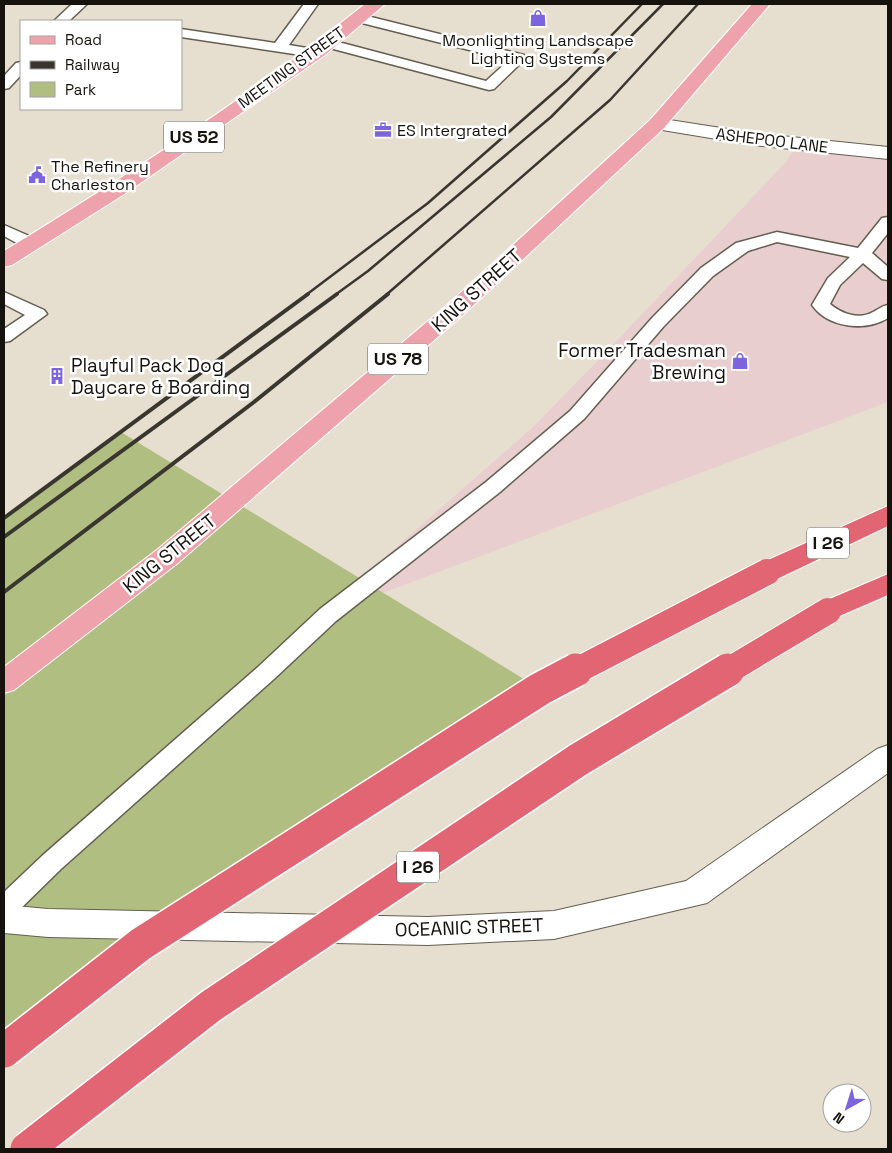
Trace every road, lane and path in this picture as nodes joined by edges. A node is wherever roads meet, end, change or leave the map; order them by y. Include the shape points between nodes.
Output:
1 (80, 4) edge
2 (311, 4) edge
3 (376, 4) edge
4 (761, 4) edge
5 (359, 18) junction
6 (62, 20) edge
7 (182, 33) edge
8 (279, 48) junction
9 (321, 48) junction
10 (20, 67) edge
11 (4, 85) edge
12 (656, 124) junction
13 (888, 153) edge
14 (888, 222) edge
15 (4, 230) edge
16 (30, 243) junction
17 (862, 254) junction
18 (4, 260) edge
19 (888, 275) edge
20 (4, 298) edge
21 (888, 310) edge
22 (4, 337) edge
23 (888, 515) edge
24 (888, 584) edge
25 (4, 682) edge
26 (888, 757) edge
27 (4, 908) edge
28 (4, 919) edge
29 (4, 1051) edge
30 (27, 1149) edge

1 - 6 lane
2 - 8 lane
3 - 5 main road, MEETING STREET / US 52
4 - 12 main road, KING STREET / US 78
5 - 9 main road, MEETING STREET / US 52
5 - 9 lane via 519,58 489,86
7 - 8 lane
8 - 9 lane
9 - 16 main road, MEETING STREET / US 52 via 119,189
10 - 11 lane
12 - 13 street, ASHEPOO LANE via 753,139
12 - 25 main road, KING STREET / US 78 via 455,310 168,556
14 - 17 lane
15 - 16 lane
16 - 18 main road, MEETING STREET / US 52
17 - 19 lane
17 - 21 lane via 838,274 821,305 837,317 852,320 868,321 881,317
17 - 27 lane via 777,237 742,247 707,272 658,322 577,415 493,487 328,615
20 - 22 lane via 38,314
23 - 29 highway, I 26, bridge via 767,572 540,689 141,944
24 - 30 highway, I 26, bridge via 828,611 578,760 211,1006
26 - 28 street, OCEANIC STREET via 695,893 554,924 428,931 48,923

